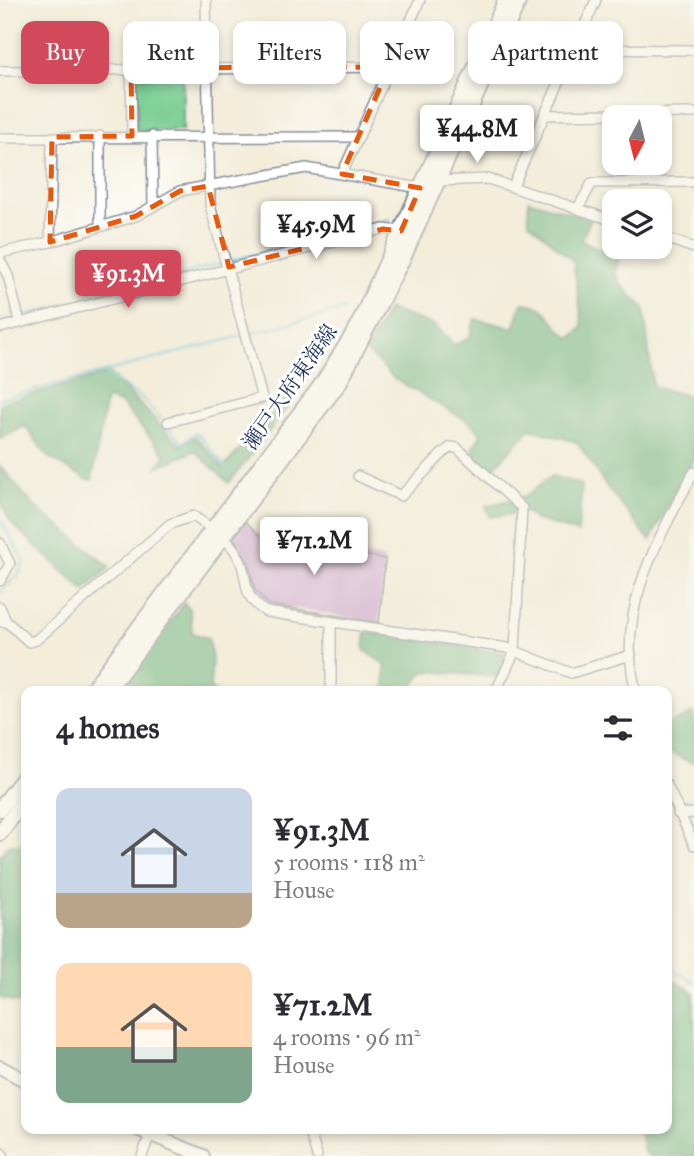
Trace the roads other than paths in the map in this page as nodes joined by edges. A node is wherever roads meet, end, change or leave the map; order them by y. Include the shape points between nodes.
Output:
1 (206, 0) edge
2 (420, 0) edge
3 (506, 0) edge
4 (519, 0) edge
5 (596, 0) edge
6 (206, 21) edge
7 (411, 21) edge
8 (587, 21) edge
9 (623, 49) edge
10 (694, 50) edge
11 (360, 67) edge
12 (123, 68) edge
13 (219, 68) edge
14 (0, 71) edge
15 (131, 84) edge
16 (206, 84) edge
17 (382, 84) edge
18 (559, 84) edge
19 (694, 113) edge
20 (544, 115) junction
21 (100, 136) junction
22 (132, 136) junction
23 (152, 136) junction
24 (359, 136) junction
25 (52, 137) junction
26 (207, 137) junction
27 (0, 138) edge
28 (342, 174) junction
29 (437, 181) junction
30 (694, 182) edge
31 (208, 186) junction
32 (513, 186) junction
33 (420, 188) junction
34 (153, 208) junction
35 (578, 208) junction
36 (602, 217) edge
37 (100, 226) junction
38 (401, 231) junction
39 (672, 240) edge
40 (51, 242) junction
41 (694, 248) edge
42 (0, 253) edge
43 (0, 260) edge
44 (229, 267) junction
45 (20, 323) junction
46 (0, 328) edge
47 (168, 422) dead end
48 (694, 472) edge
49 (358, 476) dead end
50 (219, 534) junction
51 (0, 543) edge
52 (0, 582) edge
53 (0, 607) edge
54 (3, 621) edge
55 (331, 623) junction
56 (515, 650) junction
57 (631, 655) junction
58 (95, 686) edge
59 (111, 686) edge
60 (331, 686) edge
61 (498, 686) edge
62 (635, 686) edge
63 (21, 782) edge
64 (672, 798) edge
65 (21, 805) edge
66 (0, 809) edge
67 (694, 813) edge
68 (678, 814) junction
69 (0, 832) edge
70 (694, 845) edge
71 (0, 1068) edge
72 (21, 1078) edge
73 (150, 1134) joint
74 (310, 1134) edge
75 (0, 1152) edge
76 (4, 1156) edge
77 (142, 1156) edge
78 (203, 1156) edge
79 (317, 1156) edge

1 - 6 street
2 - 7 street
3 - 33 main road, 瀬戸大府東海線
4 - 29 main road, 瀬戸大府東海線
5 - 8 street
9 - 10 street
11 - 13 street
12 - 14 street
15 - 22 street
16 - 26 street
17 - 24 street
18 - 20 street
19 - 20 street
20 - 32 street
21 - 22 street
21 - 25 street
21 - 37 street
22 - 23 street
23 - 26 street
23 - 34 street
24 - 26 street
24 - 28 street
25 - 27 street
25 - 40 street
26 - 31 street
28 - 31 street via 306,168
28 - 33 street
29 - 32 street via 488,179
29 - 50 main road, 瀬戸大府東海線 via 339,383
30 - 35 street via 592,183
31 - 34 street via 180,191
31 - 44 street
32 - 35 street
33 - 38 main road, 瀬戸大府東海線
34 - 37 street
35 - 36 street
37 - 40 street
38 - 44 street via 383,229
38 - 50 main road, 瀬戸大府東海線 via 357,328
39 - 41 street
40 - 42 street
43 - 45 street
44 - 45 street
44 - 47 street via 262,398
45 - 46 street
48 - 57 street via 650,551 636,592
49 - 56 street via 401,496 443,453 457,448 522,508
50 - 54 street via 193,516 170,524 36,640 20,637
50 - 55 street via 238,556 253,603 266,611
50 - 58 main road, 瀬戸大府東海線
50 - 59 main road, 瀬戸大府東海線
51 - 52 street via 10,564
53 - 54 street
55 - 56 street
55 - 60 street
56 - 57 street via 571,673
56 - 61 street
57 - 62 street
63 - 66 main road
64 - 68 street
65 - 69 main road
67 - 68 street
68 - 70 street
71 - 72 street
73 - 77 street
73 - 78 street
74 - 79 street
75 - 76 street

